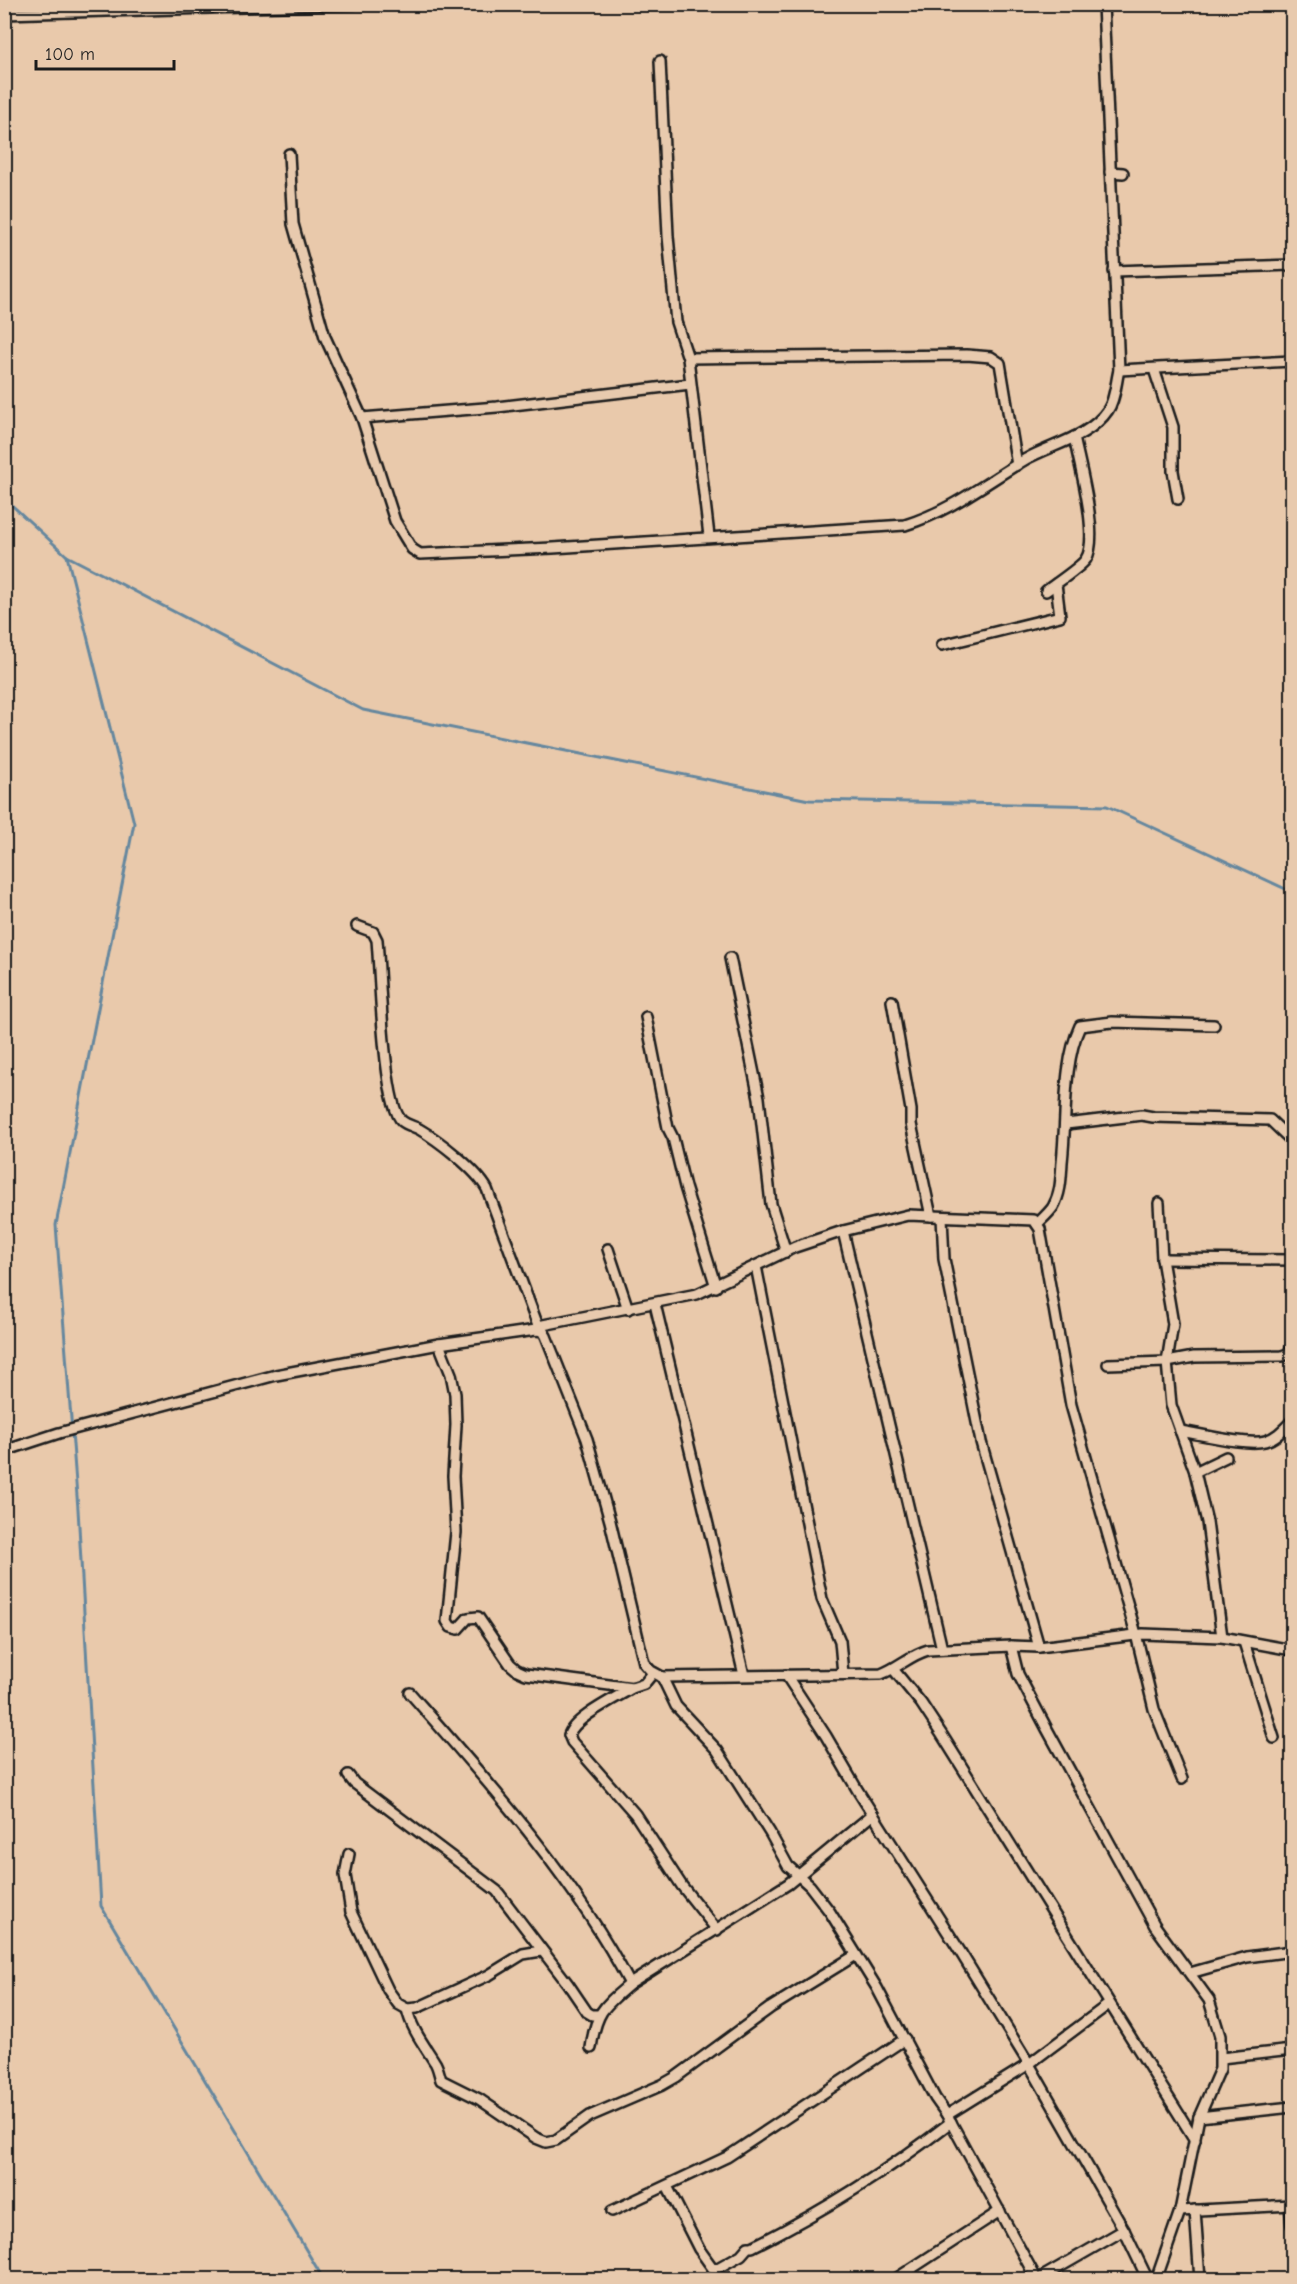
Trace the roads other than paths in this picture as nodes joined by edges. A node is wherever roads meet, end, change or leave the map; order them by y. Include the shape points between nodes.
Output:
1 (354, 4) edge
2 (1103, 4) edge
3 (4, 14) edge
4 (660, 61) dead end
5 (289, 154) dead end
6 (1110, 172) junction
7 (1123, 172) dead end
8 (1293, 265) edge
9 (1114, 271) junction
10 (688, 358) junction
11 (1293, 361) edge
12 (1154, 369) junction
13 (1119, 370) junction
14 (690, 384) junction
15 (362, 418) junction
16 (1074, 437) junction
17 (1017, 465) junction
18 (1178, 499) dead end
19 (709, 536) junction
20 (1056, 584) junction
21 (1046, 591) dead end
22 (942, 645) dead end
23 (357, 926) dead end
24 (730, 958) dead end
25 (892, 1001) dead end
26 (646, 1017) dead end
27 (1214, 1025) dead end
28 (1066, 1124) junction
29 (1293, 1141) edge
30 (1159, 1203) dead end
31 (930, 1216) junction
32 (942, 1217) junction
33 (1037, 1224) junction
34 (843, 1231) junction
35 (608, 1249) dead end
36 (786, 1252) junction
37 (1162, 1259) junction
38 (1293, 1260) edge
39 (756, 1266) junction
40 (716, 1287) junction
41 (655, 1304) junction
42 (628, 1309) junction
43 (537, 1328) junction
44 (439, 1344) junction
45 (1293, 1347) edge
46 (1167, 1362) junction
47 (1108, 1364) dead end
48 (1293, 1421) edge
49 (1180, 1431) junction
50 (4, 1451) edge
51 (1226, 1457) dead end
52 (1195, 1472) junction
53 (1136, 1634) junction
54 (1222, 1637) junction
55 (1244, 1642) junction
56 (1011, 1646) junction
57 (1039, 1647) junction
58 (942, 1649) junction
59 (1293, 1650) edge
60 (893, 1669) junction
61 (843, 1674) junction
62 (658, 1675) junction
63 (744, 1675) junction
64 (786, 1675) junction
65 (632, 1688) junction
66 (410, 1693) dead end
67 (1274, 1738) dead end
68 (348, 1775) dead end
69 (1182, 1779) dead end
70 (873, 1814) junction
71 (349, 1854) dead end
72 (797, 1876) junction
73 (717, 1930) junction
74 (541, 1951) junction
75 (1293, 1951) edge
76 (856, 1954) junction
77 (1190, 1974) junction
78 (630, 1984) junction
79 (1109, 2004) junction
80 (407, 2009) junction
81 (599, 2015) junction
82 (905, 2039) junction
83 (591, 2048) dead end
84 (1293, 2050) edge
85 (1221, 2058) junction
86 (1029, 2064) junction
87 (1293, 2107) edge
88 (1199, 2117) junction
89 (949, 2118) junction
90 (1195, 2140) junction
91 (667, 2186) junction
92 (1292, 2205) edge
93 (1195, 2210) junction
94 (612, 2211) dead end
95 (1000, 2211) junction
96 (1180, 2211) junction
97 (1293, 2225) edge
98 (1124, 2230) junction
99 (894, 2280) edge
100 (1037, 2280) edge
101 (1148, 2280) edge
102 (1156, 2280) edge
103 (1200, 2280) edge

1 - 3 street
2 - 6 street
4 - 10 street via 676,322
5 - 15 street via 293,224 325,337
6 - 7 street
6 - 9 street
8 - 9 street
9 - 13 street
10 - 14 street
10 - 17 street via 991,357 1000,363
11 - 12 street
12 - 13 street
12 - 18 street via 1173,427 1173,471
13 - 16 street via 1110,408
14 - 15 street
14 - 19 street
15 - 19 street via 395,521 412,549 420,554
16 - 17 street
16 - 20 street via 1091,540 1086,559
17 - 19 street via 953,506 905,525
20 - 21 street
20 - 22 street via 1060,616
23 - 43 street via 373,932 378,940 389,1089 396,1113 480,1177
24 - 36 street via 759,1098 771,1204
25 - 31 street
26 - 40 street via 668,1128
27 - 28 street via 1112,1022 1080,1026 1072,1042 1067,1073
28 - 29 street via 1142,1115 1270,1120
28 - 33 street via 1059,1191 1052,1209
30 - 37 street
31 - 32 street
31 - 34 street via 908,1215
32 - 33 street via 1030,1218
32 - 57 street via 944,1259 981,1442
33 - 53 street via 1071,1405
34 - 36 street
34 - 58 street
35 - 42 street
36 - 39 street
37 - 38 street
37 - 46 street via 1173,1324
39 - 40 street
39 - 61 street via 822,1599 840,1641
40 - 41 street
41 - 42 street
41 - 63 street
42 - 43 street
43 - 44 street
43 - 62 street via 546,1336 586,1439 644,1663
44 - 50 street via 276,1375
44 - 65 street via 451,1374 455,1404 456,1532 447,1621 458,1629 468,1618 478,1617 510,1664 526,1674
45 - 46 street via 1282,1356 1194,1357
46 - 47 street
46 - 49 street via 1171,1405
48 - 49 street via 1265,1441
49 - 52 street
51 - 52 street
52 - 54 street via 1207,1522
53 - 54 street
53 - 57 street
53 - 69 street via 1154,1709
54 - 55 street
55 - 59 street
55 - 67 street
56 - 57 street
56 - 58 street
56 - 77 street via 1018,1674 1047,1729 1155,1926
58 - 60 street via 918,1653
60 - 61 street via 881,1674
60 - 79 street via 921,1703
61 - 64 street
62 - 63 street
62 - 65 street
62 - 72 street via 676,1706 717,1750
63 - 64 street
64 - 70 street
65 - 73 street via 580,1721 569,1735 635,1814 682,1886
66 - 78 street via 564,1878 609,1943
68 - 74 street via 497,1891
70 - 72 street
70 - 86 street
71 - 80 street via 345,1875 351,1912 388,1990
72 - 73 street
72 - 76 street via 830,1912
73 - 78 street
74 - 80 street via 523,1954 489,1975
74 - 81 street via 586,2012
75 - 77 street via 1247,1957
76 - 80 street via 770,2008 676,2077 590,2116 556,2140 546,2142 441,2079 435,2062 411,2025
76 - 82 street
77 - 85 street via 1209,2000 1220,2036
78 - 81 street
79 - 86 street
79 - 90 street
81 - 83 street
82 - 89 street
82 - 91 street via 727,2157
84 - 85 street
85 - 88 street
86 - 89 street
86 - 98 street
87 - 88 street
88 - 90 street
89 - 91 street via 884,2170 819,2211 747,2247 741,2255 714,2270
89 - 95 street
90 - 96 street
91 - 94 street
92 - 93 street
92 - 97 street
93 - 96 street
93 - 103 street
95 - 99 street
95 - 100 street
96 - 102 street
98 - 100 street
98 - 101 street

